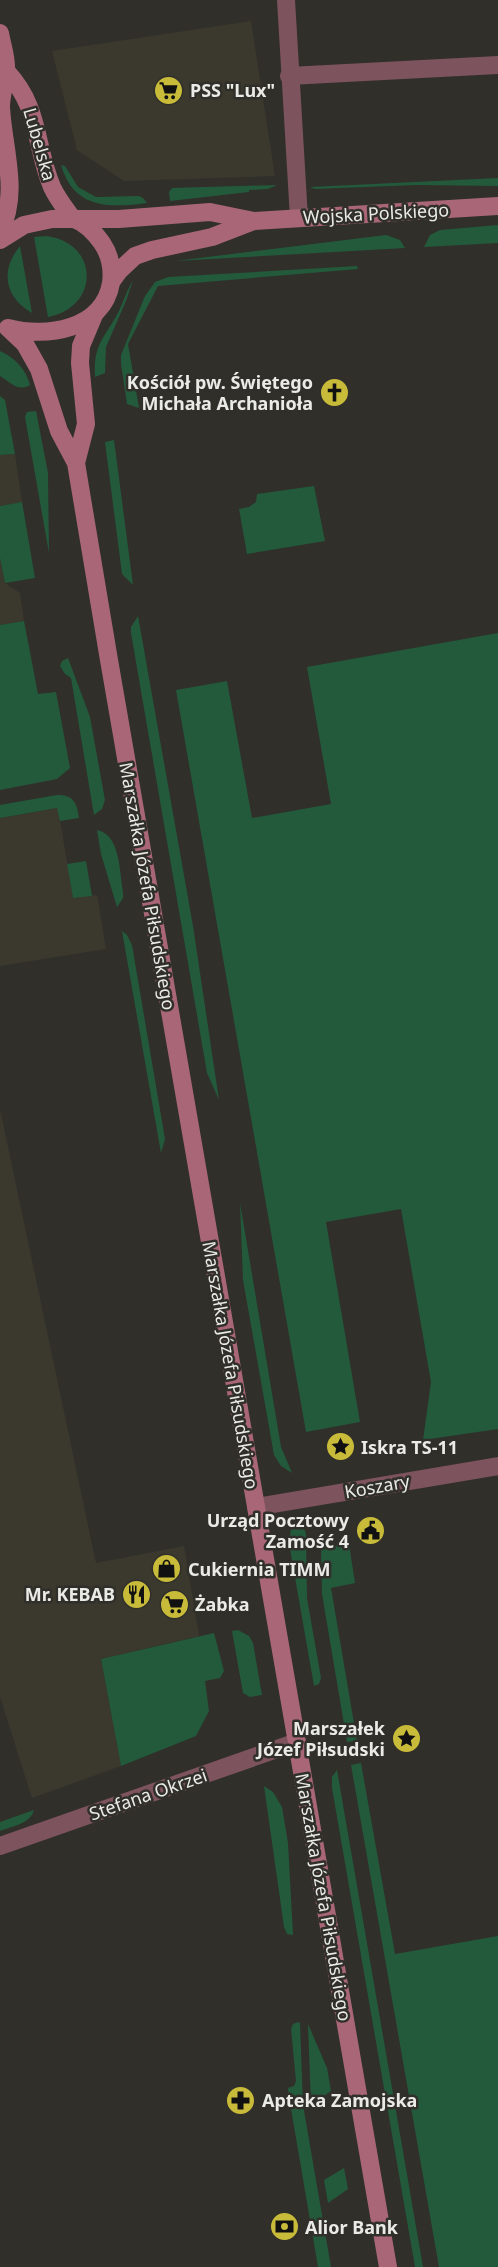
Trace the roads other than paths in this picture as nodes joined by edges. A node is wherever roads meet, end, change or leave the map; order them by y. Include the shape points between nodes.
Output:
1 (286, 0) edge
2 (0, 33) edge
3 (498, 65) edge
4 (6, 71) junction
5 (289, 76) junction
6 (498, 206) edge
7 (72, 218) junction
8 (299, 218) junction
9 (254, 221) junction
10 (0, 231) edge
11 (0, 240) edge
12 (111, 282) junction
13 (94, 315) junction
14 (3, 326) edge
15 (76, 463) junction
16 (498, 1466) edge
17 (256, 1507) junction
18 (297, 1742) junction
19 (0, 1846) edge
20 (388, 2267) edge

1 - 5 street
2 - 4 street, Lubelska
3 - 5 street
4 - 7 street, Lubelska via 18,82 28,101 53,189
4 - 10 street, Lubelska via 1,99 10,196 9,211
5 - 8 street
6 - 8 street, Wojska Polskiego
7 - 9 street, Wojska Polskiego via 119,219 210,212
7 - 11 street, Wojska Polskiego via 32,222
7 - 12 street, Lubelska via 88,226 105,248 111,264
8 - 9 street, Wojska Polskiego
9 - 12 street, Wojska Polskiego via 212,237 135,256
12 - 13 street, Wojska Polskiego
13 - 14 street via 52,331
13 - 15 street, Marszałka Józefa Piłsudskiego via 81,346 86,424
14 - 15 street, Marszałka Józefa Piłsudskiego via 25,344 39,369 59,431
15 - 17 street, Marszałka Józefa Piłsudskiego
16 - 17 street, Koszary
17 - 18 street, Marszałka Józefa Piłsudskiego
18 - 19 street, Stefana Okrzei
18 - 20 street, Marszałka Józefa Piłsudskiego

